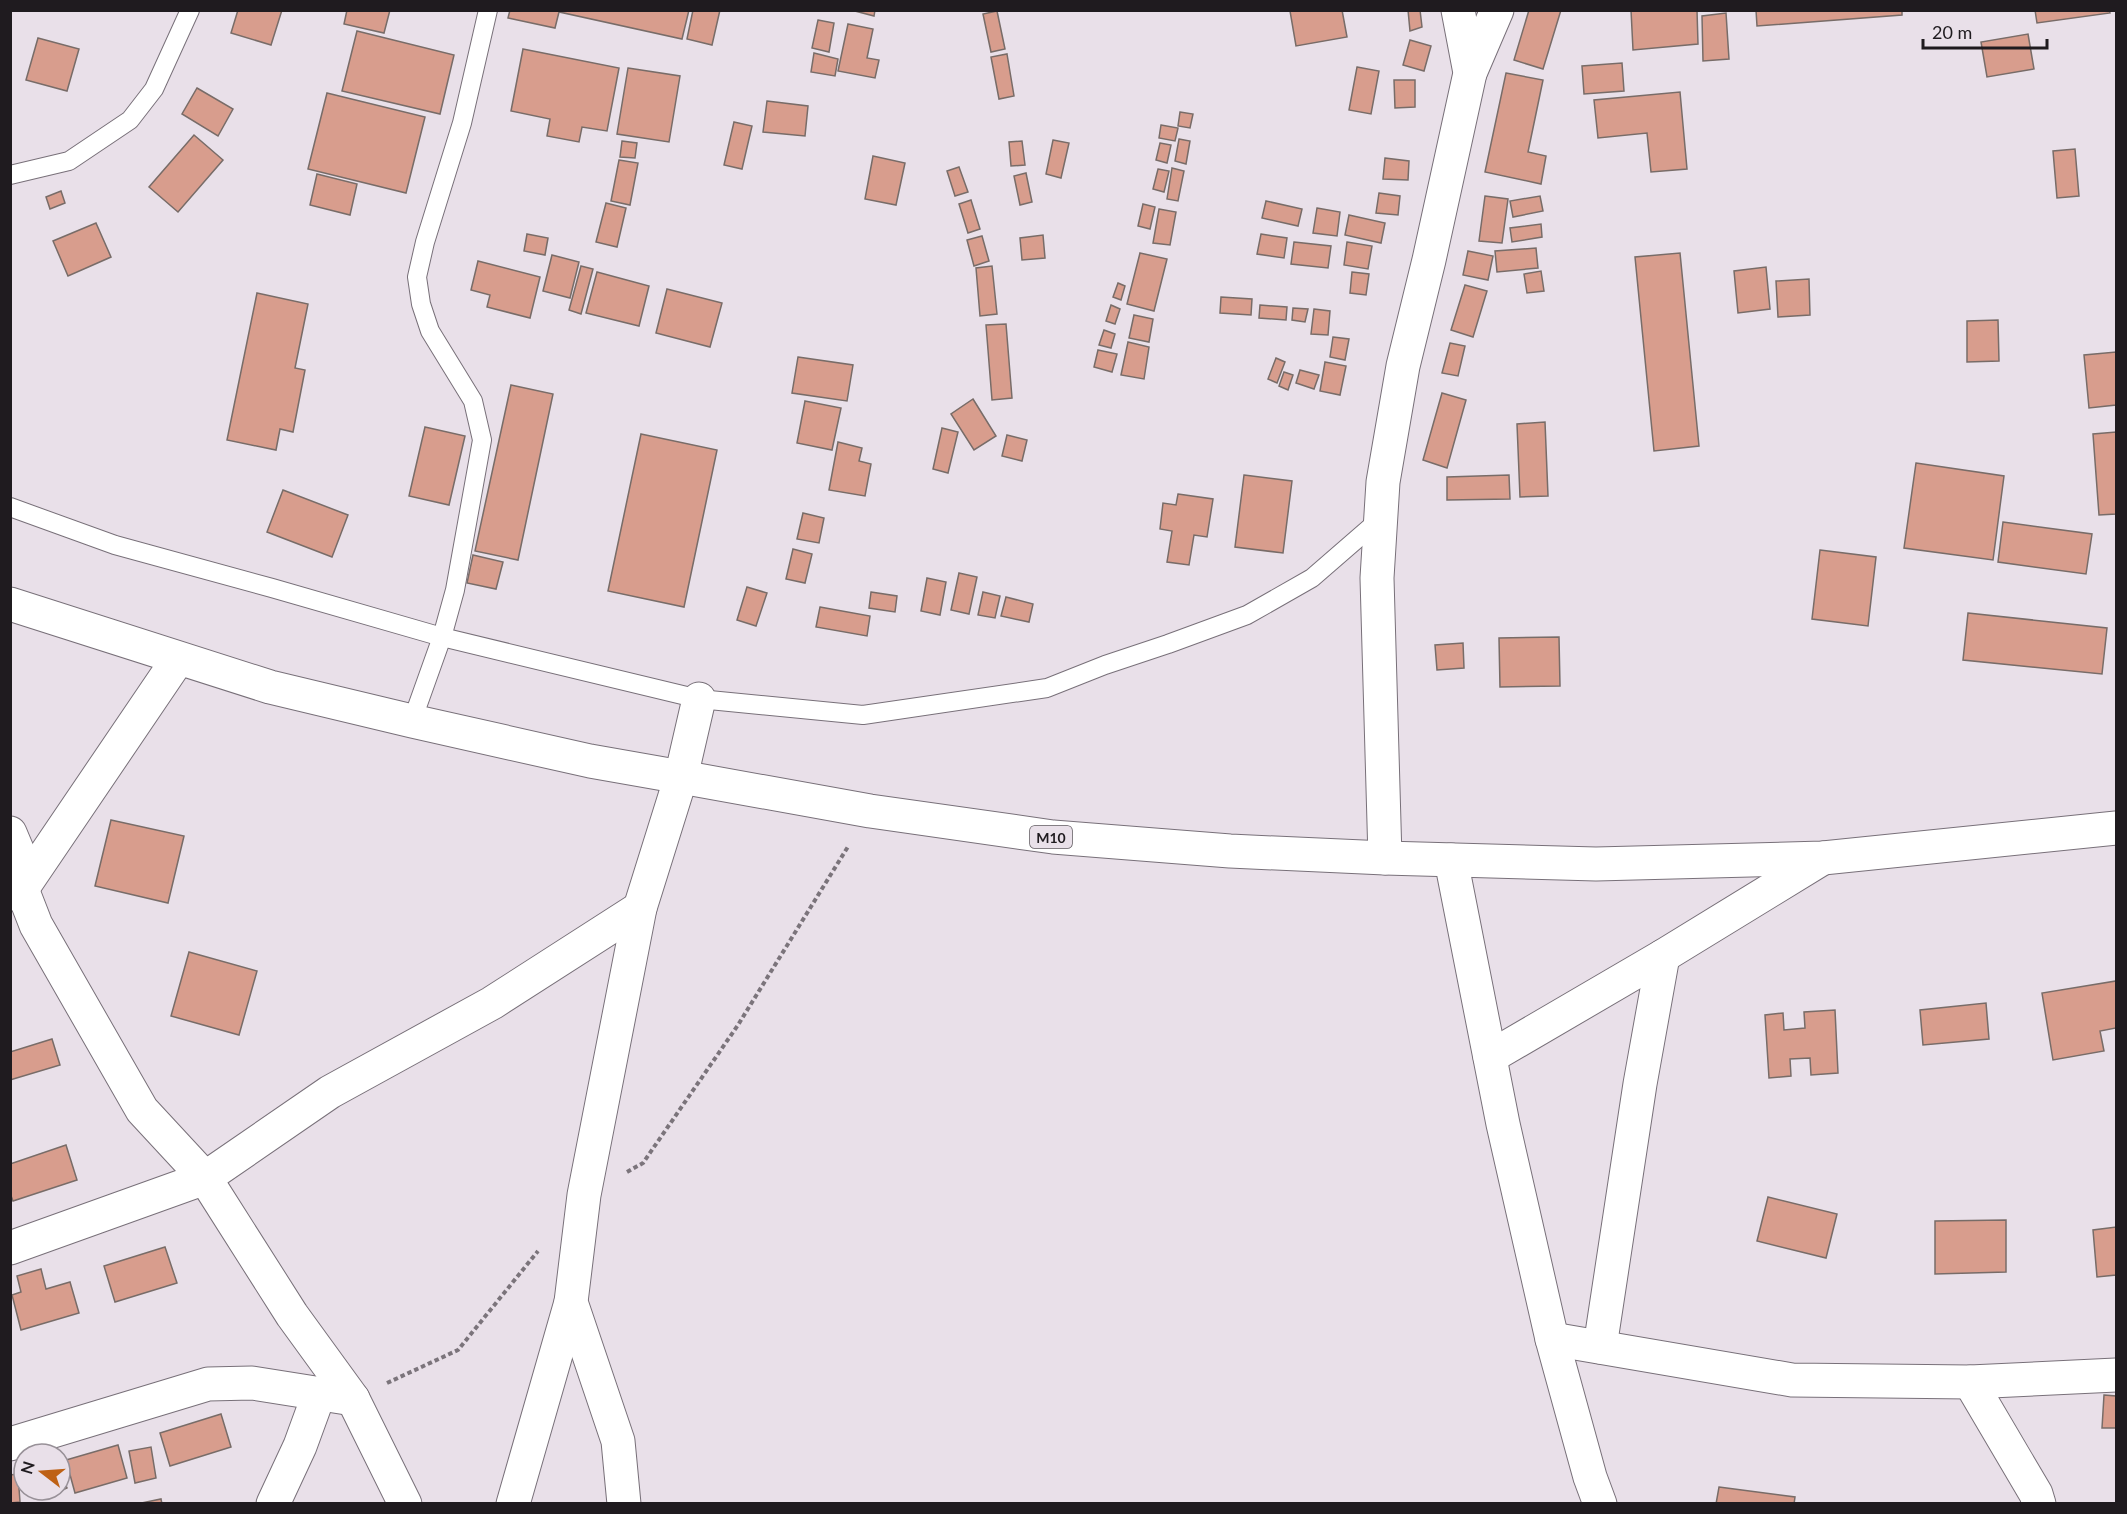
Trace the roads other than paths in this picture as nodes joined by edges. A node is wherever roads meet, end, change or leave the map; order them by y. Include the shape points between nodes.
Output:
1 (190, 10) edge
2 (488, 10) edge
3 (1458, 10) edge
4 (1497, 10) edge
5 (1470, 73) junction
6 (10, 175) edge
7 (10, 507) edge
8 (1380, 519) junction
9 (10, 604) edge
10 (442, 638) junction
11 (178, 659) junction
12 (699, 699) junction
13 (412, 721) junction
14 (681, 777) junction
15 (2116, 828) edge
16 (10, 833) edge
17 (1385, 858) junction
18 (1823, 858) junction
19 (1451, 860) junction
20 (16, 893) edge
21 (640, 908) junction
22 (1663, 956) junction
23 (1490, 1057) junction
24 (205, 1178) junction
25 (10, 1248) edge
26 (571, 1302) junction
27 (1552, 1339) junction
28 (1600, 1347) junction
29 (2116, 1375) edge
30 (1970, 1382) junction
31 (319, 1394) junction
32 (353, 1399) junction
33 (10, 1444) edge
34 (273, 1503) edge
35 (405, 1503) edge
36 (513, 1503) edge
37 (624, 1503) edge
38 (1600, 1503) edge
39 (2039, 1503) edge

1 - 6 lane via 154,89 130,120 69,161
2 - 10 lane via 462,123 424,242 417,278 430,331 473,401 482,440
3 - 5 street
4 - 5 street
5 - 8 street via 1403,366
7 - 10 lane via 115,545
8 - 12 lane via 1312,578 1247,615 1047,688 863,715
8 - 17 street via 1377,578
9 - 11 street, M10
10 - 12 lane
10 - 13 lane
11 - 13 street, M10 via 270,687
11 - 20 street
12 - 14 street
13 - 14 street, M10
14 - 17 street, M10 via 870,811 1053,837
14 - 21 street
15 - 18 street, M10
16 - 20 street via 18,852
17 - 19 street, M10
18 - 19 street, M10 via 1596,864
18 - 22 street
19 - 23 street
20 - 24 street via 142,1110
21 - 24 street via 492,1003 330,1092
21 - 26 street via 584,1195
22 - 23 street
22 - 28 street
23 - 27 street
24 - 25 street
24 - 32 street via 292,1315
26 - 36 street
26 - 37 street via 618,1441
27 - 28 street
27 - 38 street
28 - 30 street via 1792,1380
29 - 30 street
30 - 39 street
31 - 32 street
31 - 33 street via 252,1383 208,1384
31 - 34 street
32 - 35 street

